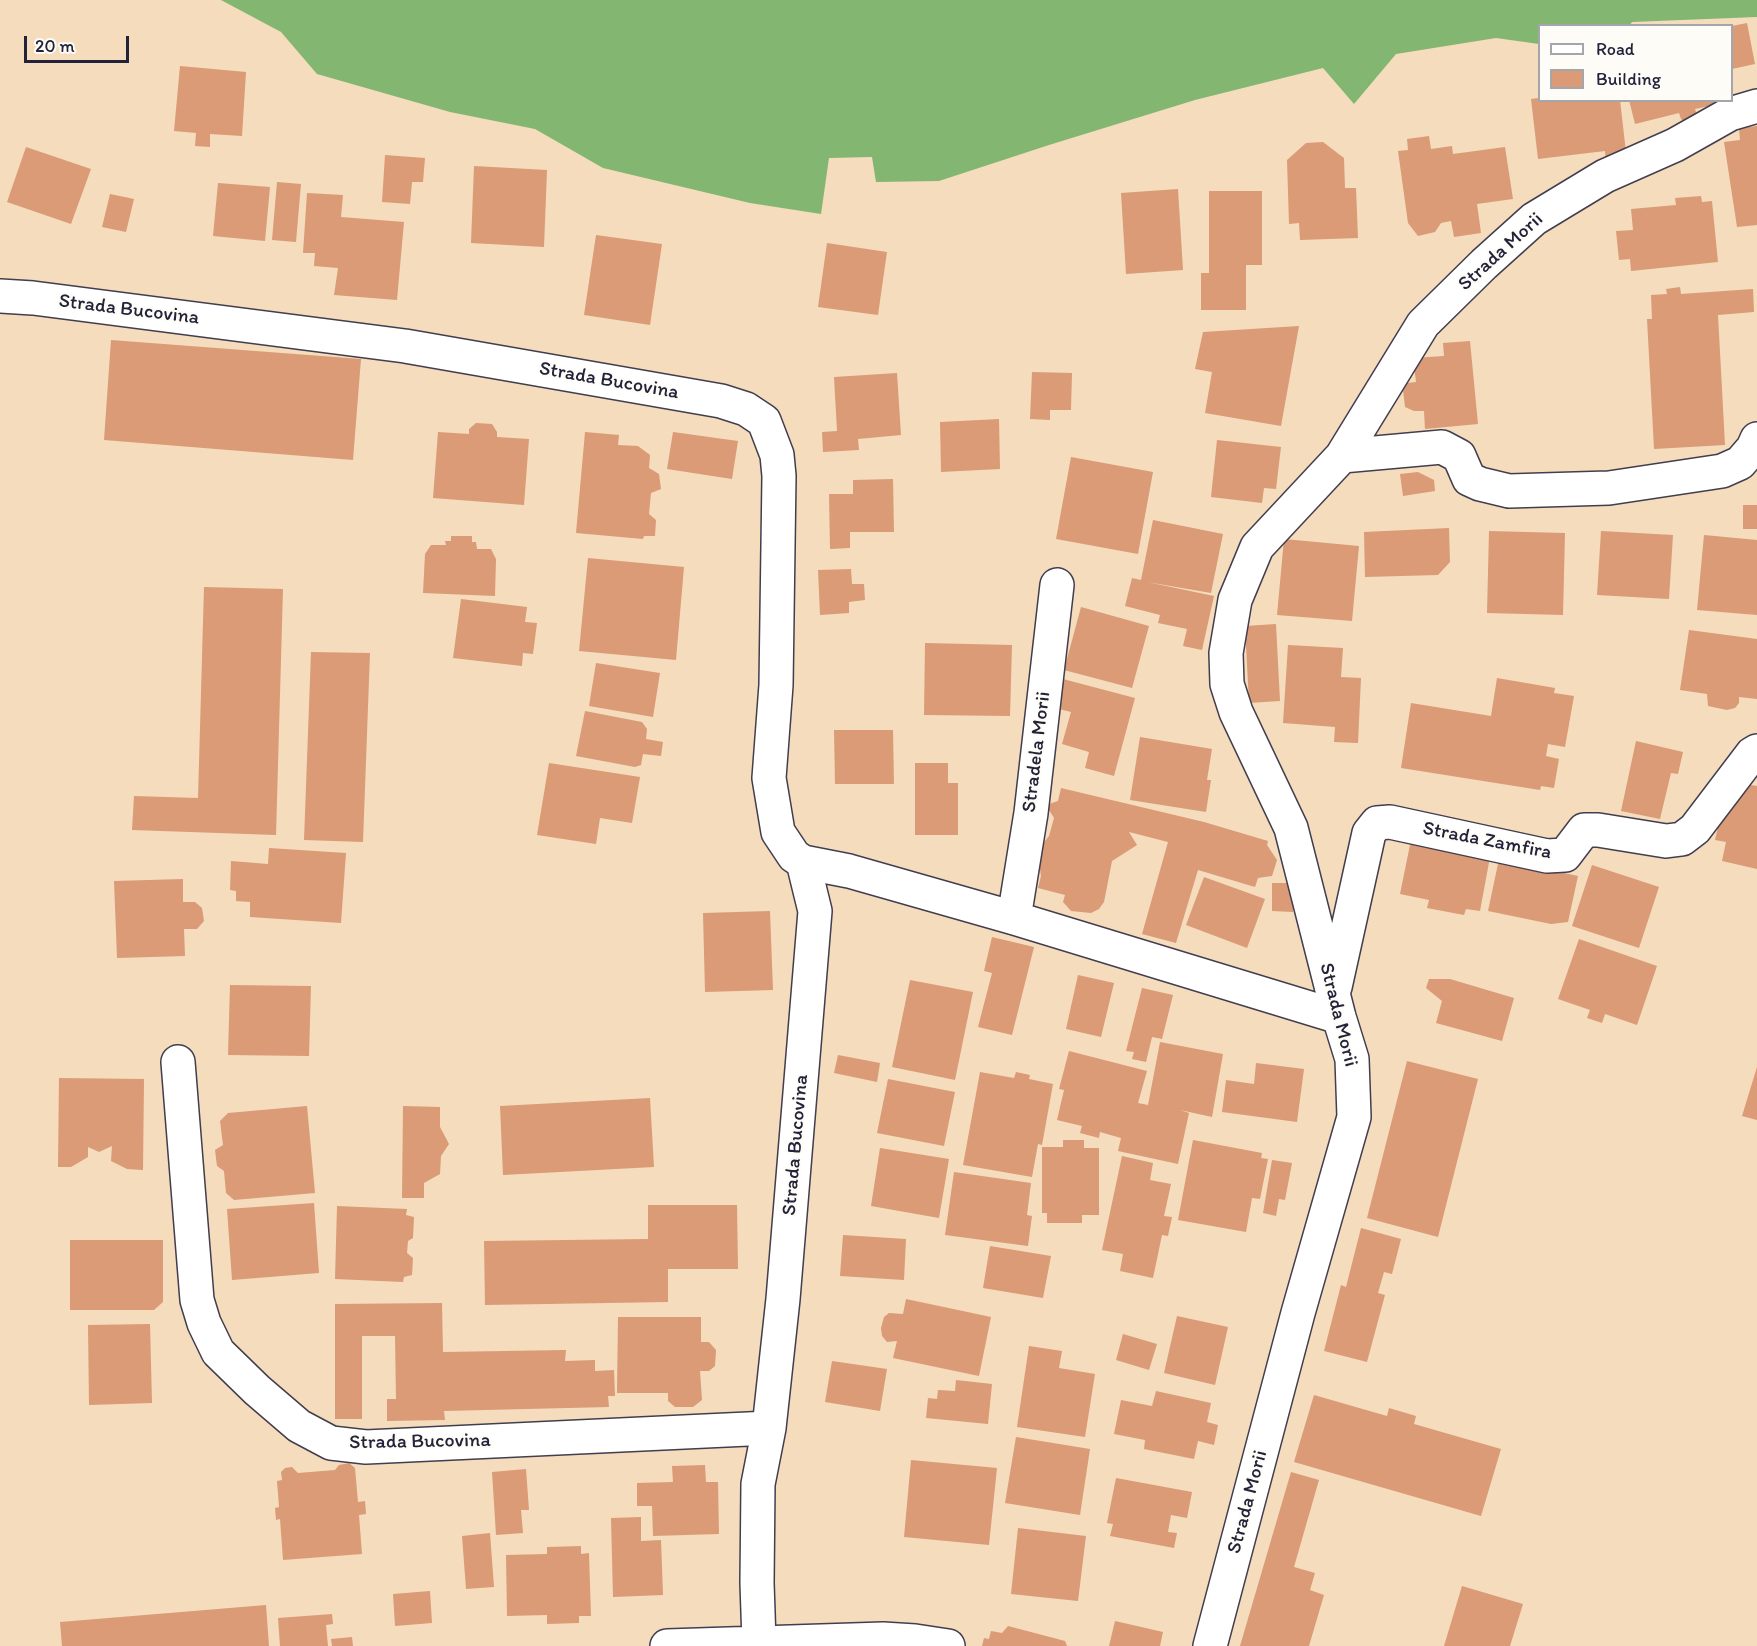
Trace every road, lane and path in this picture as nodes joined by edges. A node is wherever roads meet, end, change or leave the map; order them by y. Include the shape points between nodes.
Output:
1 (1757, 106) edge
2 (0, 296) edge
3 (1757, 440) edge
4 (1342, 456) junction
5 (1057, 585) dead end
6 (1757, 752) edge
7 (803, 862) junction
8 (1014, 918) junction
9 (1336, 1006) junction
10 (178, 1062) dead end
11 (769, 1428) junction
12 (759, 1642) junction
13 (667, 1646) edge
14 (948, 1646) edge
15 (1210, 1646) edge

1 - 4 street, Strada Morii via 1730,114 1675,145 1605,176 1534,219 1423,324
2 - 7 street, Strada Bucovina via 405,346 721,401 746,409 764,421 777,455 779,476 776,685 769,778 778,832 794,856
3 - 4 street via 1740,463 1722,471 1609,488 1509,491 1480,484 1468,479 1459,456 1442,447
4 - 9 street, Strada Morii via 1257,547 1235,600 1226,653 1227,684 1236,712 1291,828
5 - 8 street, Stradela Morii via 1031,813
6 - 9 street, Strada Zamfira via 1695,829 1682,839 1666,841 1584,830 1565,855 1547,856 1390,822 1377,823 1369,833
7 - 8 street via 849,871
7 - 11 street, Strada Bucovina via 815,910
8 - 9 street
9 - 15 street, Strada Morii via 1353,1059 1354,1117
10 - 11 street, Strada Bucovina via 197,1300 218,1352 299,1426 331,1443 366,1447
11 - 12 street, Strada Bucovina via 758,1484
12 - 13 street
12 - 14 street via 883,1639

